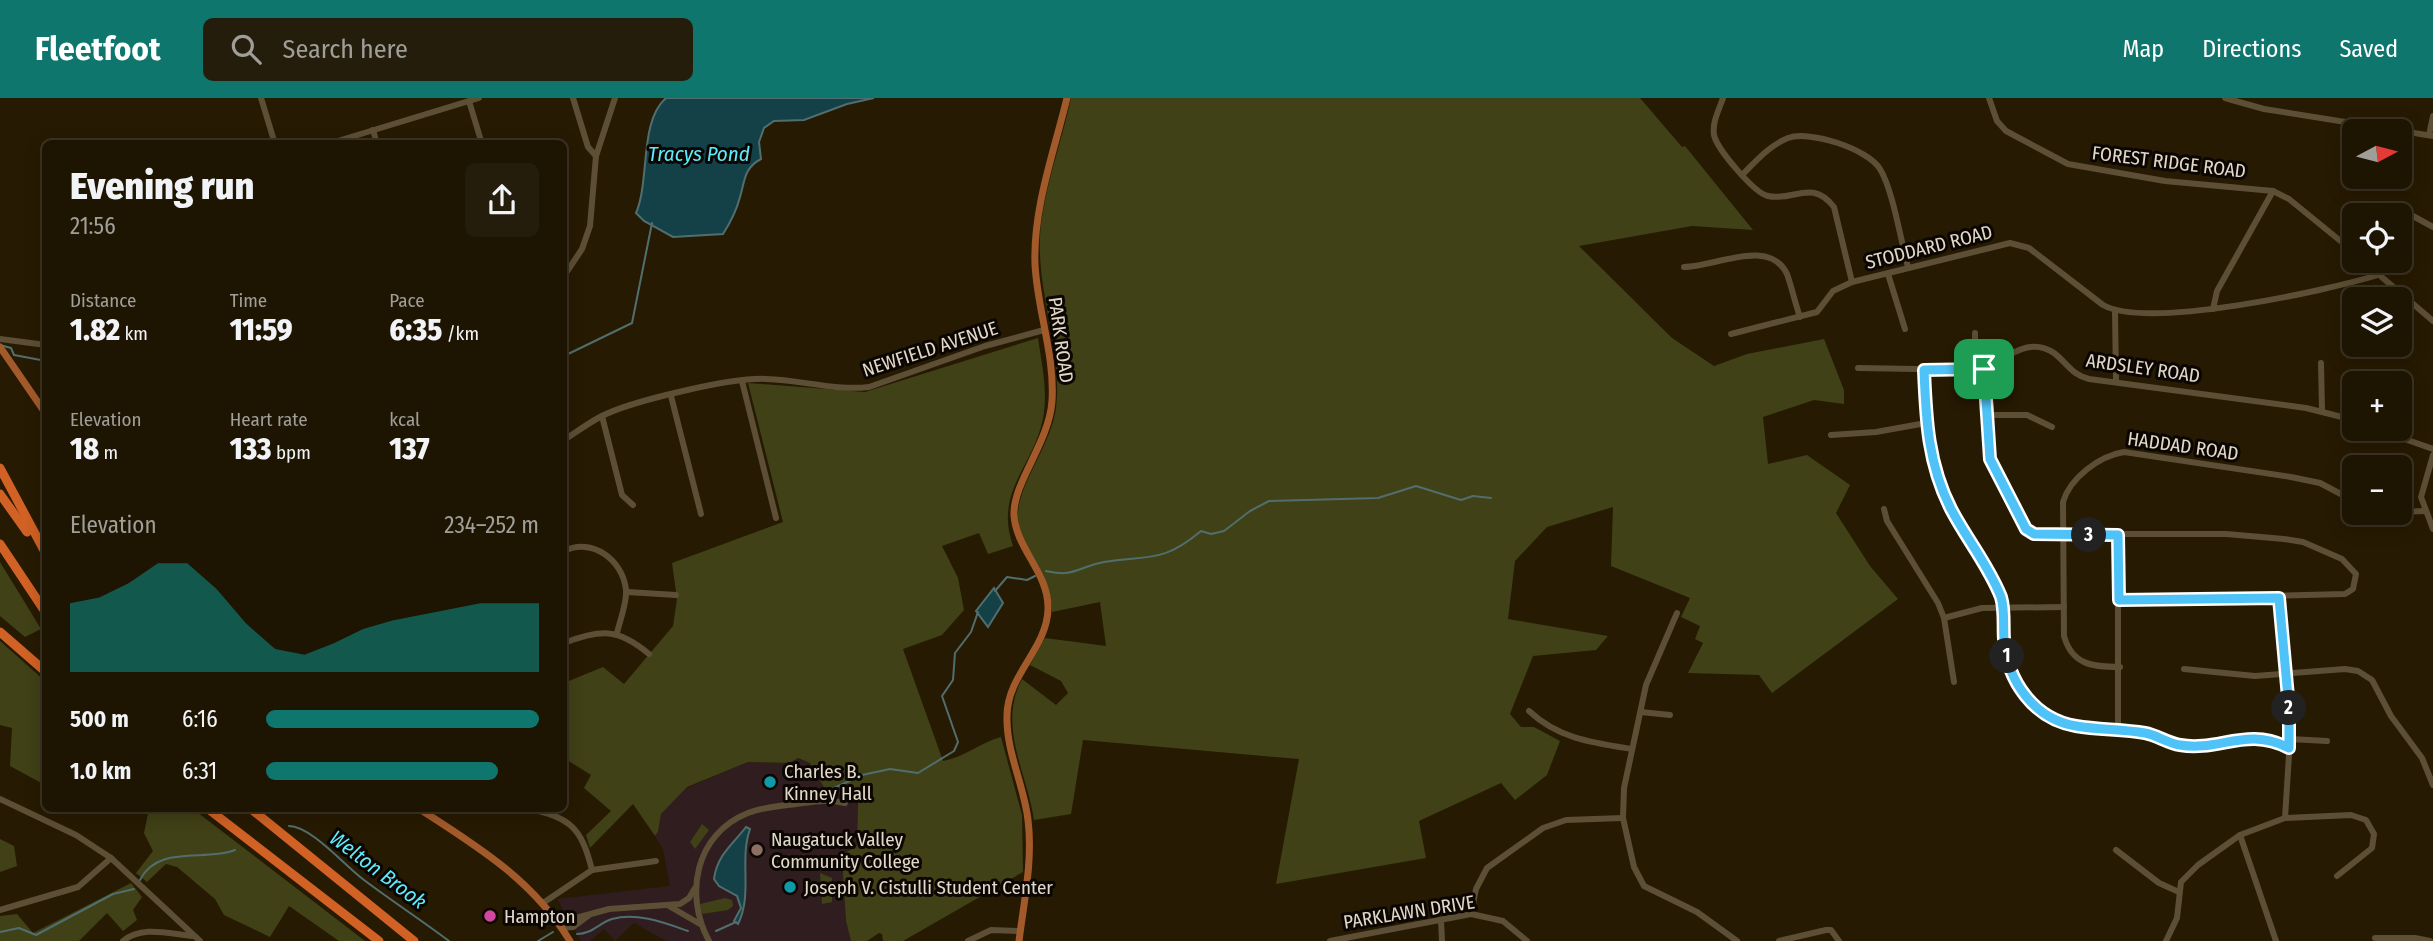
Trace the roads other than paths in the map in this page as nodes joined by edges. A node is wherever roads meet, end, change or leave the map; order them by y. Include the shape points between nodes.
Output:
1 (261, 98) edge
2 (479, 98) edge
3 (573, 98) edge
4 (615, 98) edge
5 (1067, 98) edge
6 (1724, 98) edge
7 (1989, 98) edge
8 (2225, 98) edge
9 (469, 101) junction
10 (2244, 101) edge
11 (2433, 116) edge
12 (373, 130) junction
13 (2431, 135) edge
14 (274, 140) edge
15 (341, 140) edge
16 (376, 140) edge
17 (481, 140) edge
18 (596, 156) junction
19 (1742, 174) junction
20 (2273, 191) junction
21 (2412, 215) edge
22 (2433, 227) edge
23 (2342, 242) edge
24 (1684, 267) dead end
25 (1908, 267) junction
26 (567, 272) edge
27 (1888, 274) junction
28 (2378, 275) joint
29 (1852, 282) junction
30 (2213, 309) junction
31 (2115, 311) junction
32 (1800, 317) junction
33 (2433, 321) edge
34 (1905, 329) dead end
35 (1044, 330) junction
36 (1975, 333) dead end
37 (1731, 334) dead end
38 (0, 340) edge
39 (42, 345) edge
40 (0, 347) edge
41 (2321, 363) dead end
42 (1858, 368) dead end
43 (1984, 369) junction
44 (1924, 370) junction
45 (1975, 370) junction
46 (2116, 380) junction
47 (742, 381) junction
48 (671, 396) junction
49 (42, 408) edge
50 (2322, 410) junction
51 (1985, 415) junction
52 (602, 416) junction
53 (2342, 416) edge
54 (1926, 422) junction
55 (2052, 427) dead end
56 (1831, 435) dead end
57 (567, 438) edge
58 (2410, 441) edge
59 (2433, 449) edge
60 (2433, 455) edge
61 (0, 468) edge
62 (0, 494) edge
63 (2342, 495) edge
64 (632, 505) dead end
65 (1884, 509) dead end
66 (2425, 511) junction
67 (2412, 512) edge
68 (701, 514) dead end
69 (776, 518) dead end
70 (2433, 529) edge
71 (2063, 535) junction
72 (2118, 535) junction
73 (0, 544) edge
74 (42, 547) edge
75 (567, 550) edge
76 (42, 554) edge
77 (627, 592) junction
78 (677, 595) dead end
79 (2279, 598) junction
80 (2119, 600) junction
81 (2002, 606) junction
82 (42, 607) edge
83 (2064, 607) junction
84 (1677, 613) dead end
85 (1944, 618) junction
86 (0, 632) edge
87 (617, 633) junction
88 (567, 642) edge
89 (649, 654) dead end
90 (2120, 667) junction
91 (42, 669) edge
92 (2184, 669) dead end
93 (2286, 673) junction
94 (1954, 682) dead end
95 (1529, 711) dead end
96 (1641, 712) junction
97 (1670, 715) dead end
98 (2118, 730) junction
99 (2290, 739) junction
100 (2327, 741) dead end
101 (2289, 748) junction
102 (1632, 749) junction
103 (2433, 785) edge
104 (0, 799) edge
105 (845, 803) dead end
106 (209, 812) edge
107 (255, 812) edge
108 (424, 812) edge
109 (544, 812) edge
110 (1623, 818) junction
111 (2285, 818) junction
112 (2240, 835) junction
113 (2116, 850) dead end
114 (111, 858) junction
115 (656, 861) dead end
116 (592, 870) junction
117 (2337, 876) dead end
118 (695, 888) junction
119 (2179, 892) junction
120 (544, 903) junction
121 (669, 906) junction
122 (0, 910) edge
123 (1471, 914) junction
124 (1441, 920) junction
125 (181, 924) junction
126 (700, 924) junction
127 (562, 928) junction
128 (1020, 931) junction
129 (175, 934) junction
130 (192, 936) junction
131 (2375, 938) dead end
132 (122, 941) edge
133 (200, 941) edge
134 (379, 941) edge
135 (416, 941) edge
136 (570, 941) edge
137 (709, 941) edge
138 (968, 941) edge
139 (1019, 941) edge
140 (1330, 941) edge
141 (1443, 941) edge
142 (1527, 941) edge
143 (1737, 941) edge
144 (1779, 941) edge
145 (1839, 941) edge
146 (2165, 941) edge
147 (2276, 941) edge
148 (2430, 941) edge

1 - 14 street
2 - 9 street
3 - 18 street via 588,147
4 - 18 street
5 - 35 main road, PARK ROAD via 1034,236
6 - 19 street via 1714,133
7 - 20 street, FOREST RIDGE ROAD via 2006,131 2068,164 2123,176
8 - 10 street
9 - 12 street
9 - 17 street
10 - 13 street
11 - 13 street
12 - 15 street
12 - 16 street
18 - 26 street via 590,226
19 - 25 street via 1789,138 1854,147 1880,169
19 - 29 street via 1768,197 1816,192 1828,199
20 - 23 street, FOREST RIDGE ROAD via 2290,199
20 - 30 street via 2217,291
21 - 22 street
24 - 32 street via 1757,254 1770,258 1786,272
25 - 27 street, STODDARD ROAD
25 - 31 street, STODDARD ROAD via 1997,245 2021,245
27 - 29 street, STODDARD ROAD
27 - 34 street
28 - 30 street
28 - 33 street
29 - 32 street, STODDARD ROAD via 1833,291 1817,312
30 - 31 street
31 - 46 street
32 - 37 street, STODDARD ROAD
35 - 47 street, NEWFIELD AVENUE via 869,387 766,378
35 - 128 main road, PARK ROAD via 1052,381 1050,414 1042,444 1017,494 1014,513 1042,580 1048,609 1041,637 1012,689 1007,717 1029,831
36 - 45 street
38 - 39 street
40 - 49 main road
41 - 50 street
42 - 44 street, ARDSLEY ROAD
43 - 45 street, ARDSLEY ROAD
43 - 46 street, ARDSLEY ROAD via 2010,353 2036,347 2055,354 2077,376
43 - 51 street
44 - 45 street, ARDSLEY ROAD
44 - 54 street
46 - 50 street, ARDSLEY ROAD
47 - 48 street, NEWFIELD AVENUE
47 - 69 street
48 - 52 street, NEWFIELD AVENUE
48 - 68 street
50 - 53 street, ARDSLEY ROAD
51 - 55 street via 2027,415
51 - 71 street via 1990,459 2026,529 2034,534
52 - 57 street, NEWFIELD AVENUE
52 - 64 street via 622,495
54 - 56 street
54 - 81 street via 1941,486
58 - 59 street
60 - 66 street via 2423,480
61 - 74 highway
62 - 76 highway
63 - 71 street, HADDAD ROAD via 2320,483 2291,477 2124,452 2098,461 2066,492
65 - 85 street
66 - 67 street
66 - 70 street
71 - 72 street
71 - 83 street, HADDAD ROAD
72 - 79 street via 2284,538 2342,559 2356,574 2353,589 2345,594
72 - 80 street
73 - 82 highway
75 - 77 street via 596,548 621,568
77 - 78 street
77 - 87 street
79 - 80 street
79 - 93 street
80 - 90 street
81 - 83 street
81 - 85 street
81 - 98 street via 2012,673 2031,704 2075,726
83 - 90 street, HADDAD ROAD via 2064,636 2072,654 2083,664
84 - 96 street via 1652,666
85 - 94 street
86 - 91 highway
87 - 88 street
87 - 89 street
90 - 98 street
92 - 93 street via 2255,676
93 - 99 street
93 - 103 street via 2345,669 2367,676 2416,748
95 - 102 street via 1568,737
96 - 97 street
96 - 102 street
98 - 101 street via 2146,733 2180,745 2252,738
99 - 100 street
99 - 101 street
101 - 111 street
102 - 110 street
104 - 114 street via 76,835
105 - 118 street via 764,808 737,818 707,848
106 - 134 highway
107 - 135 highway
108 - 120 main road via 505,866
109 - 116 street via 574,827 585,844
110 - 123 street via 1566,820 1543,828 1488,868 1476,889
110 - 143 street via 1634,867 1644,886 1697,912
111 - 112 street
111 - 117 street via 2351,815 2372,825 2372,848
112 - 119 street via 2187,875
112 - 147 street
113 - 119 street via 2159,883
114 - 122 street via 78,887
114 - 125 street
115 - 116 street
116 - 120 street
118 - 121 street via 689,898
118 - 126 street
119 - 146 street via 2177,918
120 - 127 main road
121 - 126 street
121 - 127 street via 626,906 569,919
123 - 124 street, PARKLAWN DRIVE
123 - 142 street, PARKLAWN DRIVE via 1503,921
124 - 140 street, PARKLAWN DRIVE
124 - 141 street
125 - 129 street
125 - 130 street
126 - 137 street
127 - 136 main road
128 - 138 street via 991,930
128 - 139 main road, PARK ROAD
129 - 130 street
129 - 132 street via 136,932
130 - 133 street
131 - 148 street
144 - 145 street via 1831,930

